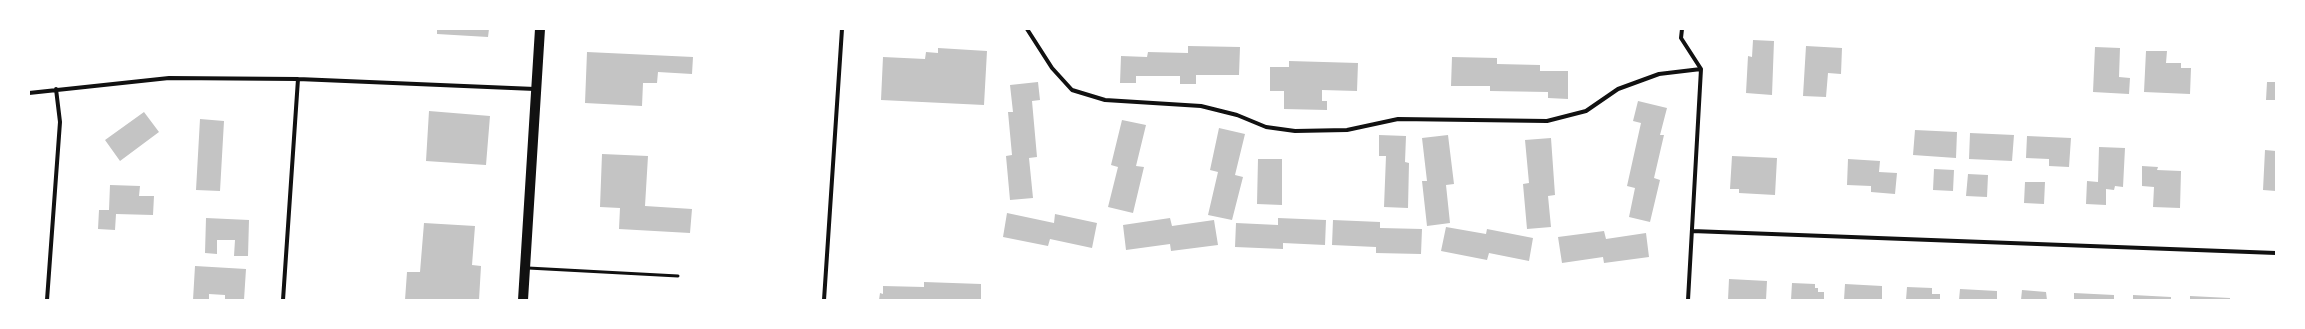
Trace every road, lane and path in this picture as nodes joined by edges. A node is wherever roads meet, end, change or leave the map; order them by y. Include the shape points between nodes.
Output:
1 (540, 29) edge
2 (842, 29) edge
3 (1027, 29) edge
4 (1682, 29) edge
5 (1702, 69) junction
6 (298, 78) junction
7 (56, 89) junction
8 (536, 90) junction
9 (29, 93) edge
10 (1692, 231) junction
11 (2276, 253) edge
12 (526, 268) junction
13 (678, 276) dead end
14 (47, 300) edge
15 (283, 300) edge
16 (523, 300) edge
17 (824, 300) edge
18 (1688, 300) edge

1 - 8 main road
2 - 17 street
3 - 5 street via 1052,68 1072,90 1105,100 1202,106 1237,115 1266,127 1295,131 1347,130 1398,119 1547,121 1586,112 1618,89 1659,74
4 - 5 street via 1681,38
5 - 10 street
6 - 7 street via 169,78
6 - 8 street
6 - 15 street
7 - 9 street
7 - 14 street via 60,122
8 - 12 main road
10 - 11 street
10 - 18 street
12 - 13 lane
12 - 16 main road

